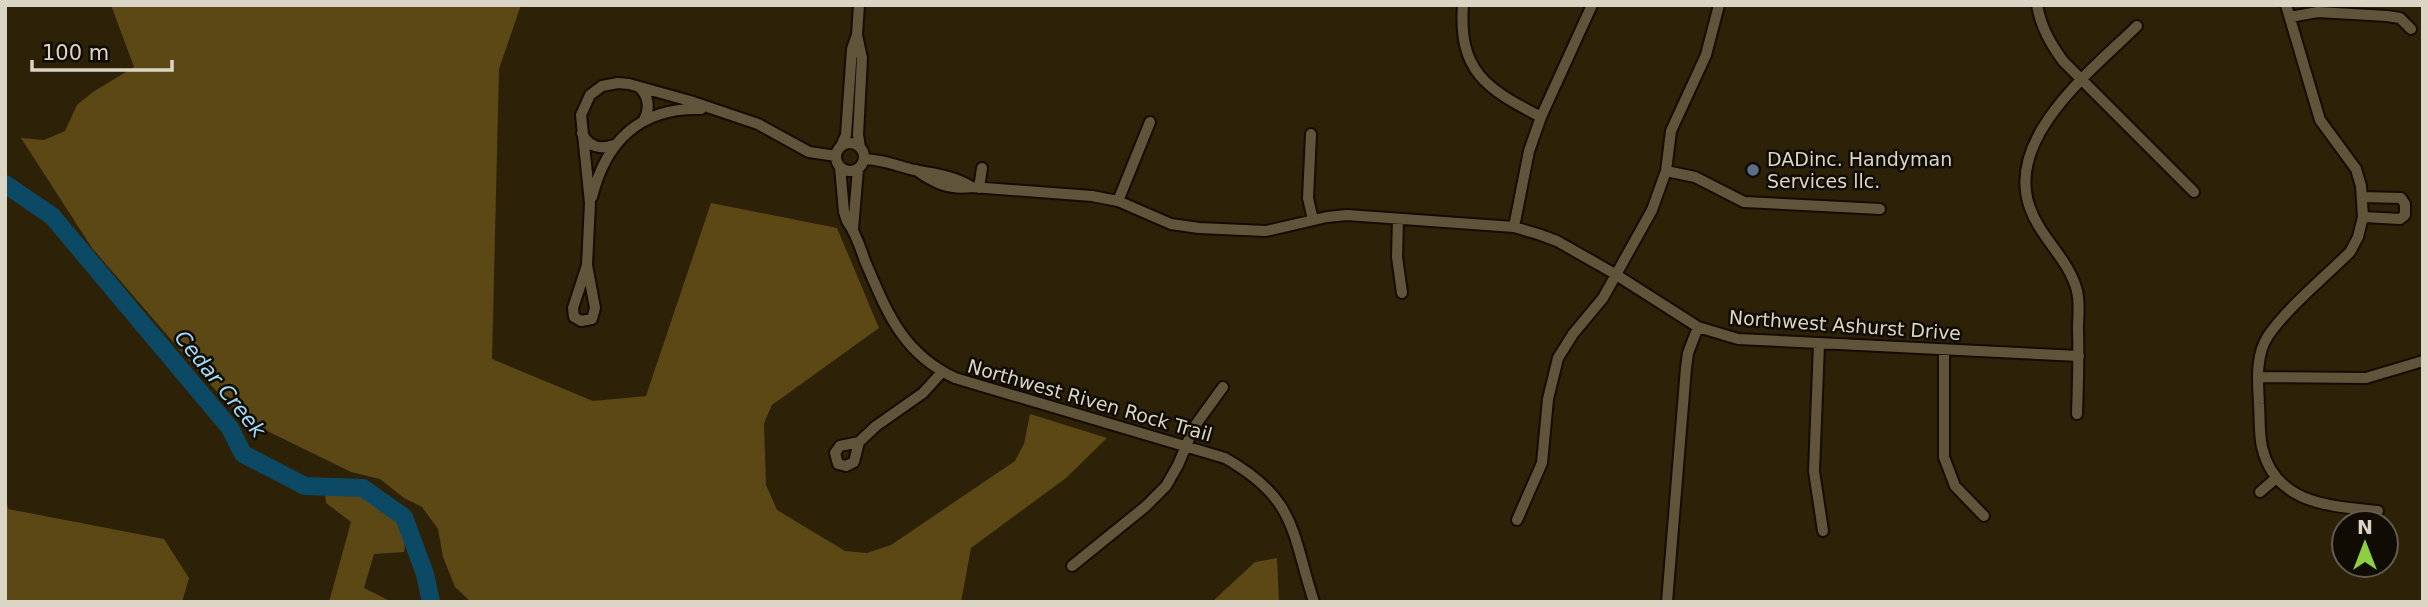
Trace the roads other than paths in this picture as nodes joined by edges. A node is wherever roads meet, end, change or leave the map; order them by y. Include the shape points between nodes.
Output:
1 (859, 5) edge
2 (1463, 5) edge
3 (1592, 5) edge
4 (1720, 5) edge
5 (2037, 5) edge
6 (2286, 5) edge
7 (2290, 17) junction
8 (2137, 26) dead end
9 (2411, 29) dead end
10 (857, 35) junction
11 (2082, 81) junction
12 (639, 87) junction
13 (711, 109) junction
14 (1541, 117) junction
15 (644, 120) junction
16 (1150, 122) dead end
17 (581, 130) junction
18 (1311, 134) dead end
19 (615, 144) junction
20 (860, 147) junction
21 (839, 151) junction
22 (864, 159) junction
23 (840, 167) junction
24 (982, 168) dead end
25 (858, 169) junction
26 (1666, 171) junction
27 (976, 187) junction
28 (2194, 192) dead end
29 (2363, 197) junction
30 (1118, 201) junction
31 (590, 203) junction
32 (1880, 209) dead end
33 (2362, 218) junction
34 (1398, 219) junction
35 (1313, 220) junction
36 (1514, 227) junction
37 (853, 229) junction
38 (587, 265) dead end
39 (1615, 274) junction
40 (1402, 293) dead end
41 (1699, 327) junction
42 (1819, 344) junction
43 (1944, 350) junction
44 (2078, 356) junction
45 (2423, 361) edge
46 (942, 372) junction
47 (2258, 377) junction
48 (1223, 387) dead end
49 (2077, 414) dead end
50 (859, 442) dead end
51 (1186, 446) junction
52 (2275, 480) junction
53 (2260, 492) dead end
54 (2359, 509) edge
55 (1984, 516) dead end
56 (1517, 520) dead end
57 (1823, 531) dead end
58 (1072, 566) dead end
59 (1665, 599) edge
60 (1314, 602) edge

1 - 10 street
2 - 14 street via 1465,48 1478,73 1507,99
3 - 14 street
4 - 26 street via 1706,55 1671,131
5 - 11 street via 2052,45
6 - 7 street
7 - 9 street via 2318,12 2387,16 2400,18
7 - 29 street via 2320,120 2356,169
8 - 11 street
10 - 20 street via 862,58
10 - 21 street via 846,135
11 - 28 street
11 - 44 street via 2042,128 2025,179 2030,209 2077,291
12 - 13 street
12 - 15 street via 647,99
12 - 17 street via 610,83 596,90 583,107
13 - 15 street via 676,110
13 - 21 street via 758,124 809,152
14 - 36 street via 1529,151
15 - 19 street
16 - 30 street
17 - 19 street via 587,142 597,147
17 - 31 street
18 - 35 street via 1308,198
19 - 31 street via 598,174
20 - 21 street via 850,143
20 - 22 street
21 - 23 street, Northwest Riven Rock Trail
22 - 25 street, Northwest Riven Rock Trail
22 - 27 street, Northwest Ashurst Drive via 893,162 958,189
23 - 25 street
23 - 37 street, Northwest Riven Rock Trail via 844,212
24 - 27 street
25 - 37 street, Northwest Riven Rock Trail
26 - 32 street via 1695,177 1744,202
26 - 39 street via 1653,210
27 - 30 street, Northwest Ashurst Drive
29 - 33 street
29 - 33 street via 2401,198 2406,210 2400,219
30 - 35 street, Northwest Ashurst Drive via 1185,227 1266,231
31 - 38 street
33 - 47 street via 2350,252 2267,337
34 - 35 street, Northwest Ashurst Drive via 1346,215
34 - 36 street, Northwest Ashurst Drive
34 - 40 street
36 - 39 street, Northwest Ashurst Drive via 1557,241
37 - 46 street, Northwest Riven Rock Trail via 898,331 918,355
39 - 41 street, Northwest Ashurst Drive
39 - 56 street via 1603,298 1558,358 1548,400 1542,463
41 - 42 street, Northwest Ashurst Drive via 1738,339
41 - 59 street via 1686,368
42 - 43 street, Northwest Ashurst Drive
42 - 57 street via 1814,471
43 - 44 street, Northwest Ashurst Drive
43 - 55 street via 1944,457 1955,486
44 - 49 street
45 - 47 street via 2366,378
46 - 50 street via 923,393
46 - 51 street, Northwest Riven Rock Trail
47 - 52 street via 2261,443
48 - 51 street
51 - 58 street via 1158,494
51 - 60 street, Northwest Riven Rock Trail via 1226,458 1248,471 1284,508
52 - 53 street
52 - 54 street via 2330,506

